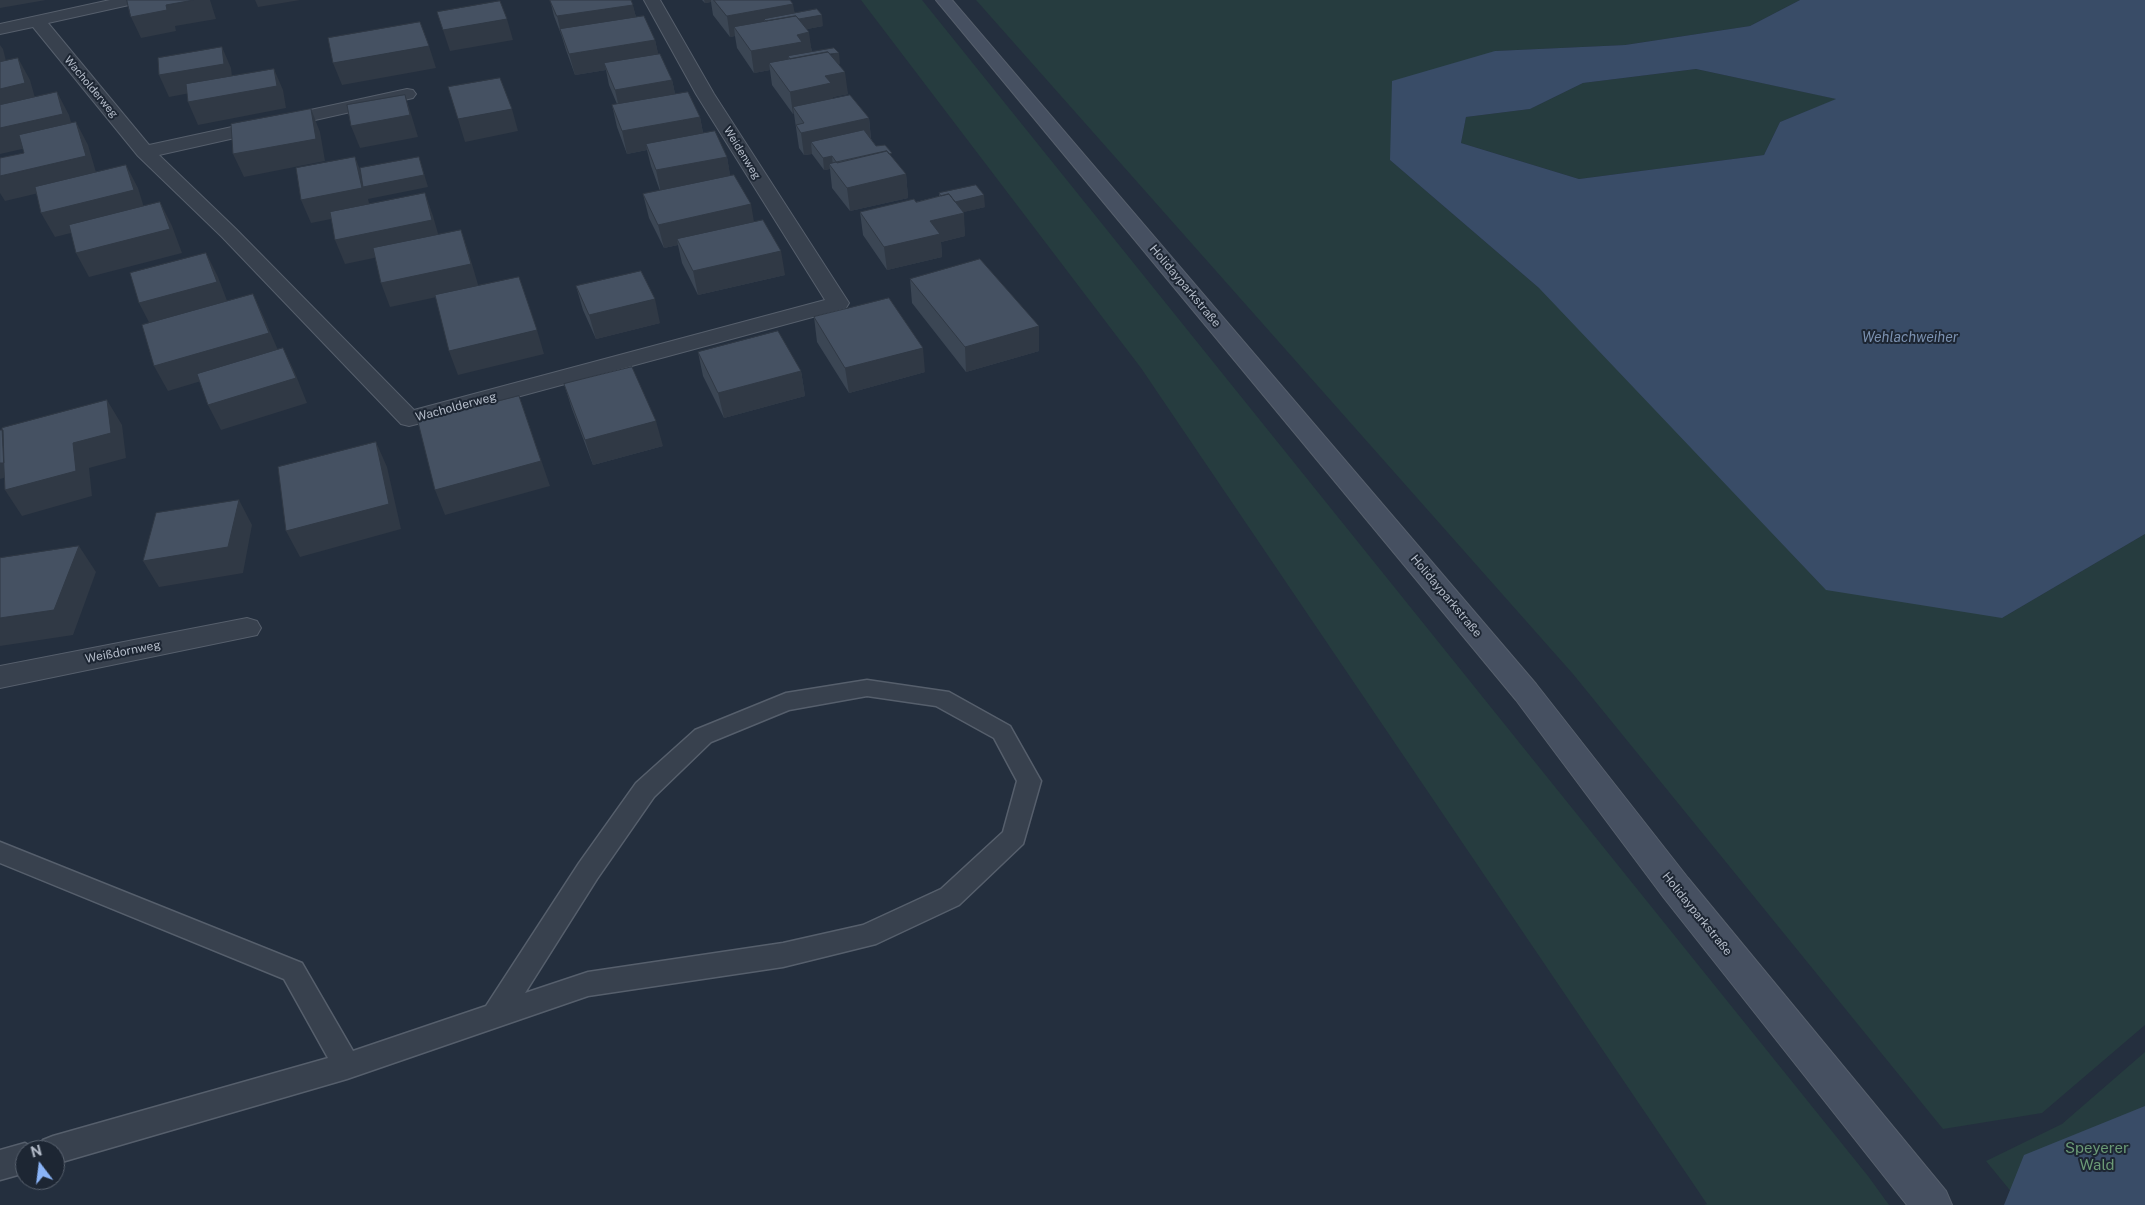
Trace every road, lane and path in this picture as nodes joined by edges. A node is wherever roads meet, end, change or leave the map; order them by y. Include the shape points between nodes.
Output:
1 (132, 0) edge
2 (652, 0) edge
3 (944, 0) edge
4 (85, 6) edge
5 (37, 21) junction
6 (0, 29) edge
7 (407, 94) edge
8 (145, 152) junction
9 (838, 303) joint
10 (247, 628) dead end
11 (0, 676) edge
12 (0, 852) edge
13 (496, 1016) junction
14 (347, 1066) junction
15 (65, 1147) edge
16 (15, 1161) edge
17 (0, 1165) edge
18 (1932, 1205) edge

1 - 4 street
2 - 9 street, Weidenweg via 705,94
3 - 18 main road, Holidayparkstraße via 1526,692 1676,888
4 - 5 street
5 - 6 street
5 - 8 street, Wacholderweg
7 - 8 street
8 - 9 street, Wacholderweg via 229,233 409,419
10 - 11 street, Weißdornweg
12 - 14 lane via 293,971
13 - 13 lane via 588,984 783,955 868,936 950,897 1014,837 1029,781 1002,732 940,698 867,688 786,702 703,736 645,790 588,871
13 - 14 lane
14 - 15 lane
16 - 17 lane

